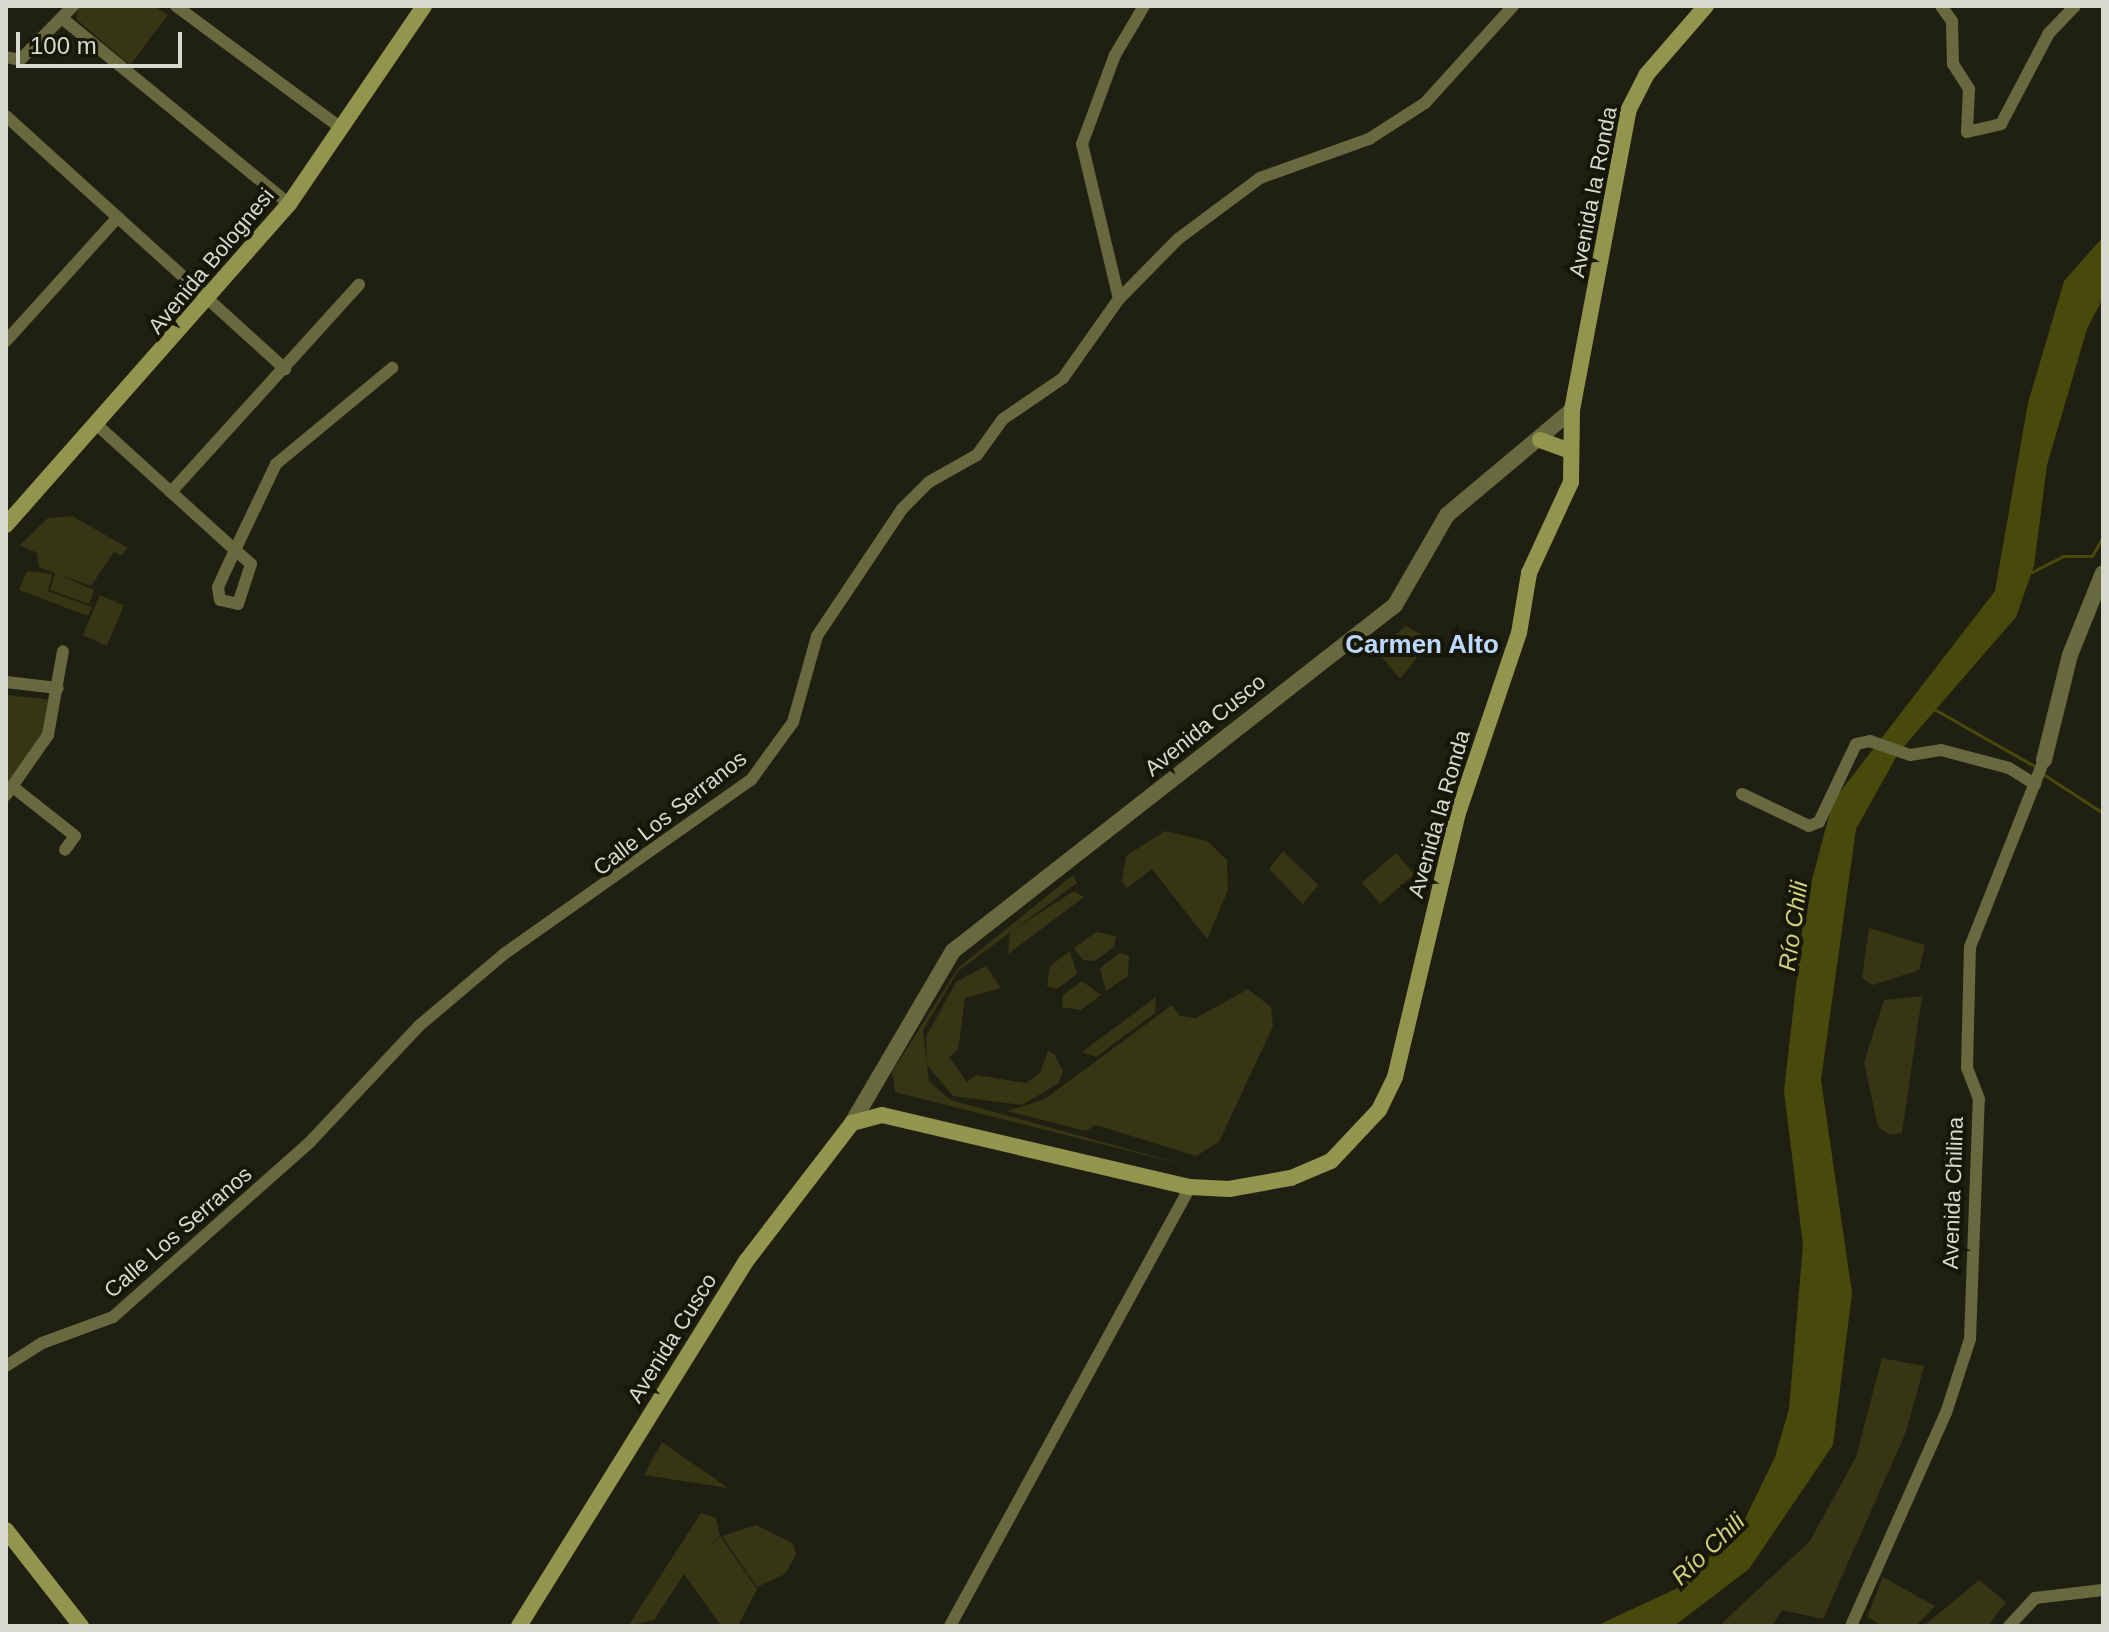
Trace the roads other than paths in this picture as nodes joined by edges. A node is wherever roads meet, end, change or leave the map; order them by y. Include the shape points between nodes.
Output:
1 (73, 6) edge
2 (176, 6) edge
3 (424, 6) edge
4 (1144, 6) edge
5 (1513, 6) edge
6 (1706, 6) edge
7 (1941, 6) edge
8 (2075, 6) edge
9 (63, 19) junction
10 (6, 57) edge
11 (6, 116) edge
12 (341, 128) junction
13 (289, 204) junction
14 (118, 217) junction
15 (359, 285) dead end
16 (1119, 299) junction
17 (210, 300) junction
18 (6, 341) edge
19 (392, 368) dead end
20 (285, 369) junction
21 (1572, 410) junction
22 (96, 424) junction
23 (1540, 440) junction
24 (1571, 451) junction
25 (171, 492) junction
26 (6, 525) edge
27 (2103, 573) edge
28 (63, 651) dead end
29 (6, 682) edge
30 (58, 688) junction
31 (2039, 773) junction
32 (9, 791) edge
33 (1742, 794) dead end
34 (65, 850) dead end
35 (873, 1082) junction
36 (882, 1115) junction
37 (852, 1123) junction
38 (1190, 1187) junction
39 (6, 1366) edge
40 (6, 1530) edge
41 (2103, 1590) edge
42 (81, 1626) edge
43 (519, 1626) edge
44 (950, 1626) edge
45 (1851, 1626) edge
46 (2009, 1626) edge

1 - 9 street
2 - 12 street
3 - 12 main road, Avenida Bolognesi
4 - 16 street via 1115,55 1082,144
5 - 16 street, Calle Los Serranos via 1425,103 1369,139 1260,178 1178,239
6 - 21 main road, Avenida la Ronda via 1647,74 1629,109
7 - 8 street via 1952,21 1953,64 1969,89 1967,132 2001,124 2049,33
9 - 10 street via 20,60
9 - 13 street
11 - 14 street
12 - 13 main road, Avenida Bolognesi
13 - 17 main road, Avenida Bolognesi
14 - 17 street
14 - 18 street
15 - 20 street
16 - 39 street, Calle Los Serranos via 1063,378 1003,419 977,455 929,482 902,509 817,636 793,722 751,780 504,954 420,1025 310,1142 113,1317
17 - 20 street
17 - 22 main road, Avenida Bolognesi
19 - 25 street via 276,464 235,550
20 - 25 street
21 - 23 street, Avenida Cusco
21 - 24 main road, Avenida la Ronda
22 - 25 street
22 - 26 main road, Avenida Bolognesi
23 - 24 main road
23 - 35 street, Avenida Cusco via 1447,515 1395,605 953,951
24 - 38 main road, Avenida la Ronda via 1571,482 1529,573 1519,633 1458,813 1395,1077 1379,1110 1331,1161 1291,1178
27 - 31 street, Avenida Chilina via 2070,655
28 - 30 street
29 - 30 street
30 - 32 street via 48,735
31 - 33 street via 1941,750 1902,753 1870,741 1856,744 1819,822 1809,826
31 - 45 street, Avenida Chilina via 1970,947 1967,1068 1976,1091 1970,1339 1946,1413
32 - 34 street via 75,836
35 - 36 street
35 - 37 street, Avenida Cusco
36 - 37 main road, Avenida la Ronda
36 - 38 main road, Avenida la Ronda
37 - 43 main road, Avenida Cusco via 747,1260
38 - 44 street
40 - 42 main road
41 - 46 street via 2035,1598

